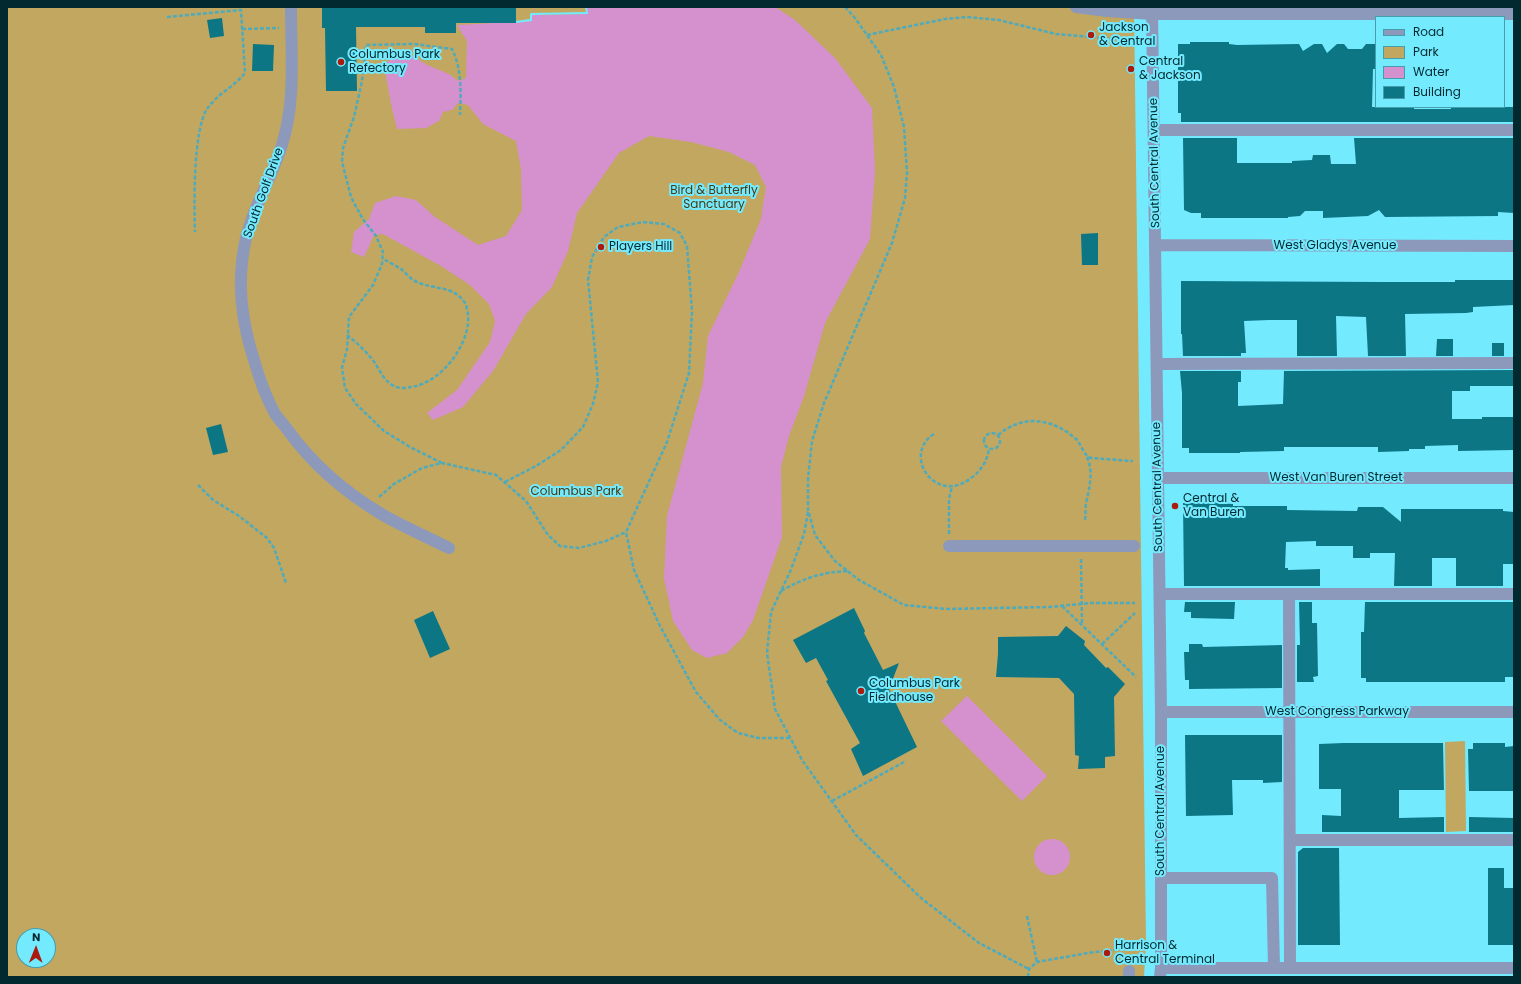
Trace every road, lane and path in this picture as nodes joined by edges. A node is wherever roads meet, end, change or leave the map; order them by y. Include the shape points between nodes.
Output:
1 (291, 7) edge
2 (844, 7) edge
3 (1076, 7) edge
4 (1152, 10) edge
5 (1514, 14) edge
6 (167, 17) dead end
7 (291, 28) junction
8 (242, 29) junction
9 (867, 35) junction
10 (1128, 40) dead end
11 (460, 115) dead end
12 (1154, 130) junction
13 (1514, 130) edge
14 (195, 232) dead end
15 (1155, 245) junction
16 (1514, 246) edge
17 (382, 258) junction
18 (347, 335) junction
19 (1514, 363) edge
20 (1157, 364) junction
21 (934, 434) dead end
22 (998, 435) junction
23 (989, 449) junction
24 (1087, 456) junction
25 (1133, 461) dead end
26 (442, 463) junction
27 (1158, 478) junction
28 (1514, 478) edge
29 (505, 482) junction
30 (198, 485) dead end
31 (952, 486) junction
32 (369, 505) junction
33 (808, 510) junction
34 (1086, 520) dead end
35 (626, 532) junction
36 (949, 541) joint
37 (1134, 546) dead end
38 (449, 548) dead end
39 (1081, 556) dead end
40 (849, 571) junction
41 (286, 583) dead end
42 (781, 591) junction
43 (1160, 594) junction
44 (1289, 594) junction
45 (1514, 594) edge
46 (1135, 603) dead end
47 (1081, 604) junction
48 (1062, 606) junction
49 (1135, 613) dead end
50 (1082, 625) junction
51 (1102, 644) junction
52 (1136, 677) dead end
53 (1161, 712) junction
54 (1289, 712) junction
55 (1514, 712) edge
56 (790, 738) junction
57 (906, 761) dead end
58 (832, 801) junction
59 (1290, 840) junction
60 (1514, 840) edge
61 (1161, 878) junction
62 (1027, 916) dead end
63 (1138, 947) dead end
64 (1037, 962) junction
65 (1274, 968) junction
66 (1290, 968) junction
67 (1514, 968) edge
68 (1029, 970) junction
69 (1161, 974) edge
70 (1028, 977) edge

1 - 7 street, South Golf Drive
2 - 9 path
3 - 4 street via 1107,11
4 - 5 street
4 - 12 street, South Central Avenue
6 - 8 path via 241,10
7 - 8 path
7 - 32 street, South Golf Drive via 289,117 282,146 244,247 242,317 258,374 276,414 298,444 325,472
8 - 14 path via 245,74 222,92 201,121 195,187
9 - 10 path via 945,19 967,18 999,20 1056,34
9 - 33 path via 881,56 894,87 902,120 908,173 905,198 892,243 824,403 812,441
11 - 17 path via 460,74 452,49 414,44 366,45 361,87 343,148 342,162 351,197 362,218 376,236 383,252
12 - 13 street
12 - 15 street, South Central Avenue
15 - 16 street, West Gladys Avenue
15 - 20 street, South Central Avenue
17 - 18 path via 373,285 349,317
17 - 18 path via 416,282 455,292 466,304 467,331 460,351 432,380 419,386 402,389 393,386 360,346
18 - 26 path via 347,349 342,368 345,388 356,404 384,431
19 - 20 street
20 - 27 street, South Central Avenue
21 - 31 path via 923,443 922,466 927,476 937,484
22 - 23 path via 999,445 995,449
22 - 23 path via 990,433 983,438 983,444
22 - 24 path via 1018,424 1042,421 1060,428 1077,440
23 - 31 path via 977,473 964,483
24 - 25 path
24 - 34 path via 1091,482
26 - 29 path via 496,475
26 - 32 path via 422,468 394,484
27 - 28 street, West Van Buren Street
27 - 43 street, South Central Avenue
29 - 35 path via 526,501 548,534 560,546 579,548 606,541
29 - 35 path via 561,450 583,427 593,404 598,382 588,280 592,257 604,237 618,227 643,222 664,224 680,233 687,246 692,311 689,373 667,442
30 - 41 path via 213,500 267,538 274,548
31 - 36 path via 949,499
32 - 38 street, South Golf Drive via 383,515
33 - 40 path via 815,535 835,561
33 - 42 path via 804,534
35 - 56 path via 634,570 660,626 696,692 720,720 738,733 758,738
36 - 37 street
39 - 47 path
40 - 42 path via 820,574 800,580
40 - 48 path via 859,580 904,605 946,609
42 - 56 path via 771,612 767,653 775,709
43 - 44 street
43 - 53 street, South Central Avenue
44 - 45 street
44 - 54 street
46 - 47 path
47 - 48 path
47 - 50 path
48 - 50 path
49 - 51 path
50 - 51 path
51 - 52 path
53 - 54 street, West Congress Parkway
53 - 61 street, South Central Avenue
54 - 55 street, West Congress Parkway
54 - 59 street
56 - 58 path via 802,760
57 - 58 path
58 - 68 path via 856,835 921,898 979,943
59 - 60 street
59 - 66 street
61 - 65 street via 1272,878
61 - 69 street, South Central Avenue
62 - 64 path
63 - 64 path
64 - 68 path
65 - 66 street
65 - 69 street
66 - 67 street
68 - 70 path

